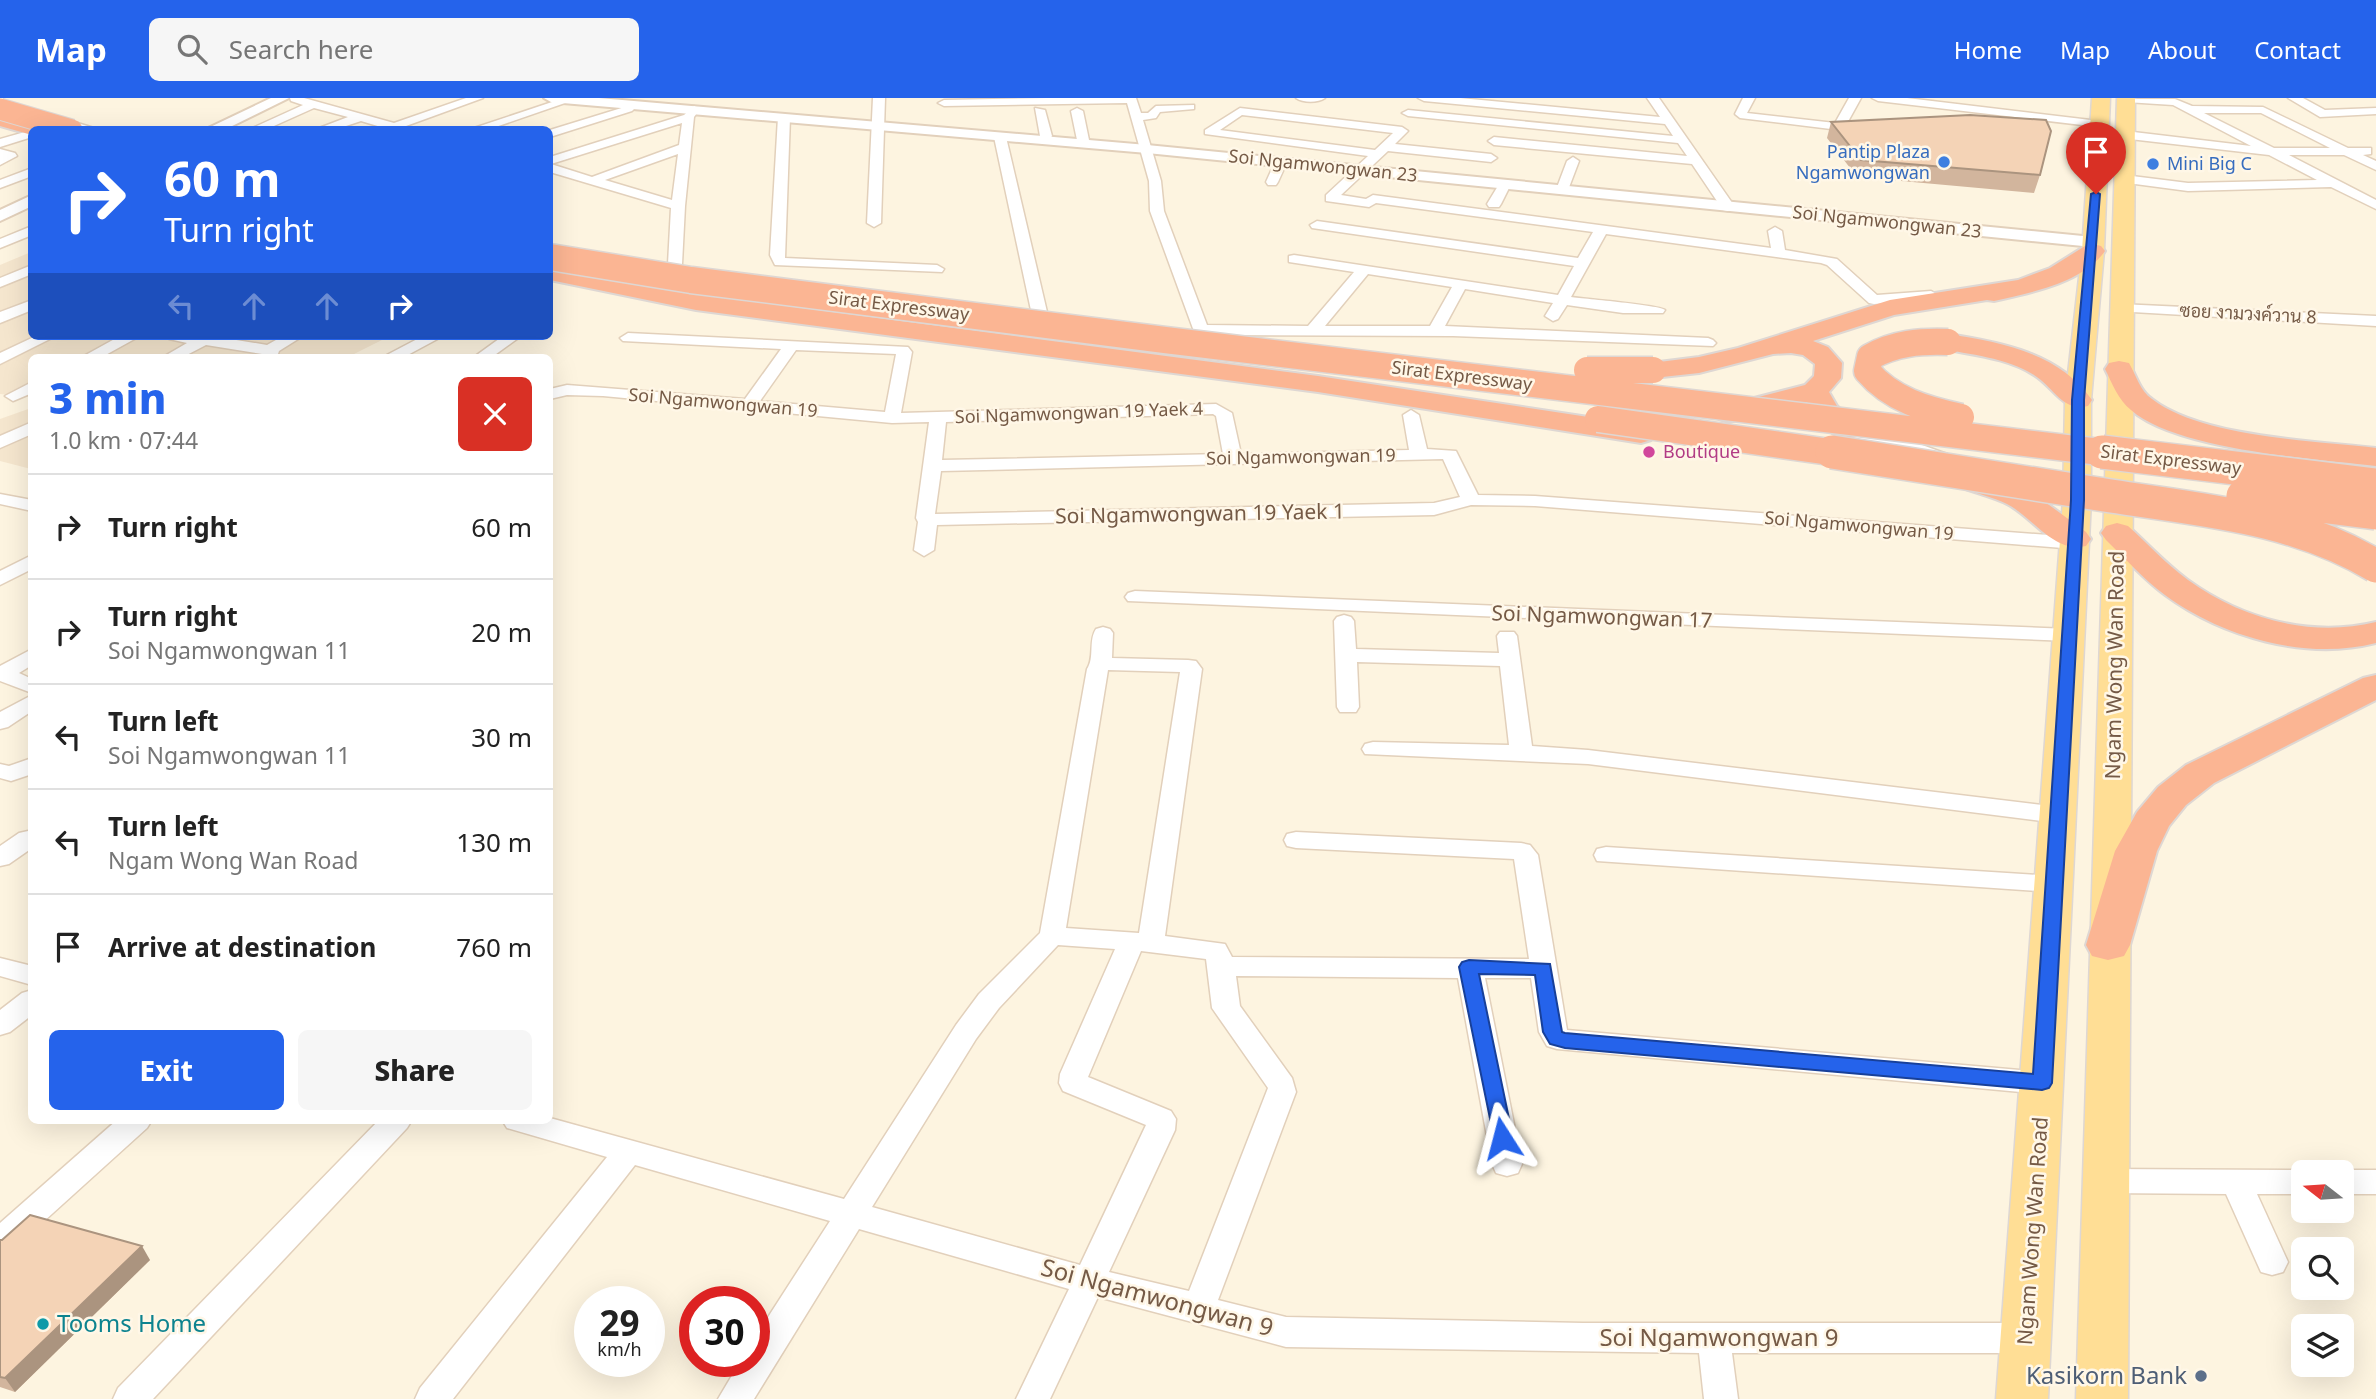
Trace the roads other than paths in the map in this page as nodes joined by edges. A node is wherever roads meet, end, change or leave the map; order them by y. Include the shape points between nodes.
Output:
1 (477, 98) edge
2 (711, 98) edge
3 (879, 98) edge
4 (1302, 98) edge
5 (1319, 98) edge
6 (1423, 98) edge
7 (1749, 98) edge
8 (1854, 98) edge
9 (1878, 98) edge
10 (2101, 98) edge
11 (2294, 98) edge
12 (288, 99) edge
13 (1104, 99) edge
14 (2126, 99) edge
15 (562, 100) edge
16 (598, 100) edge
17 (953, 101) edge
18 (1652, 102) edge
19 (314, 104) junction
20 (2348, 104) dead end
21 (0, 107) edge
22 (1190, 107) dead end
23 (628, 108) dead end
24 (1960, 108) edge
25 (1333, 109) dead end
26 (1357, 109) dead end
27 (2190, 109) junction
28 (1039, 110) junction
29 (1077, 111) junction
30 (694, 112) junction
31 (2371, 112) edge
32 (1136, 113) junction
33 (1408, 113) dead end
34 (1290, 116) junction
35 (362, 117) junction
36 (783, 117) junction
37 (0, 120) edge
38 (1669, 121) junction
39 (1349, 124) junction
40 (2099, 124) junction
41 (876, 125) junction
42 (68, 126) edge
43 (221, 126) edge
44 (263, 126) edge
45 (333, 126) edge
46 (394, 126) edge
47 (406, 126) edge
48 (486, 126) edge
49 (1003, 126) junction
50 (1373, 127) junction
51 (28, 129) edge
52 (28, 133) edge
53 (553, 133) edge
54 (2125, 135) junction
55 (1046, 136) dead end
56 (1083, 140) dead end
57 (1261, 140) junction
58 (1682, 140) junction
59 (1494, 141) dead end
60 (0, 143) edge
61 (685, 147) junction
62 (1322, 147) junction
63 (1147, 149) junction
64 (1381, 150) junction
65 (2367, 151) dead end
66 (2276, 152) junction
67 (2348, 152) junction
68 (0, 153) edge
69 (1491, 158) dead end
70 (1242, 159) junction
71 (553, 160) edge
72 (0, 161) edge
73 (1573, 161) dead end
74 (1696, 161) junction
75 (1281, 162) junction
76 (2376, 166) edge
77 (553, 169) edge
78 (1361, 170) junction
79 (28, 174) edge
80 (2124, 179) junction
81 (592, 181) junction
82 (1349, 181) junction
83 (1272, 182) dead end
84 (2333, 183) junction
85 (0, 184) edge
86 (1505, 184) junction
87 (1562, 190) junction
88 (1373, 200) junction
89 (2373, 202) edge
90 (1494, 204) dead end
91 (27, 206) edge
92 (678, 206) junction
93 (1724, 210) junction
94 (0, 216) edge
95 (874, 223) dead end
96 (1317, 225) dead end
97 (1601, 230) junction
98 (1775, 231) dead end
99 (28, 232) edge
100 (0, 244) edge
101 (2093, 246) junction
102 (1779, 254) junction
103 (1294, 259) dead end
104 (675, 264) dead end
105 (1582, 264) junction
106 (553, 265) edge
107 (937, 269) dead end
108 (1364, 270) junction
109 (28, 271) edge
110 (0, 283) edge
111 (1460, 285) junction
112 (2019, 287) junction
113 (1958, 298) junction
114 (1562, 300) junction
115 (28, 305) edge
116 (2120, 307) junction
117 (1658, 310) dead end
118 (4, 314) edge
119 (28, 316) edge
120 (1553, 316) dead end
121 (2376, 321) edge
122 (1080, 328) junction
123 (1043, 329) junction
124 (1203, 330) junction
125 (1313, 330) junction
126 (1435, 331) junction
127 (628, 338) dead end
128 (40, 340) edge
129 (124, 340) edge
130 (204, 340) edge
131 (216, 340) edge
132 (289, 340) edge
133 (427, 340) edge
134 (507, 340) edge
135 (1708, 343) dead end
136 (791, 346) junction
137 (1209, 351) junction
138 (96, 354) edge
139 (177, 354) edge
140 (268, 354) edge
141 (397, 354) edge
142 (486, 354) edge
143 (1746, 354) junction
144 (0, 359) edge
145 (2119, 369) junction
146 (28, 389) edge
147 (1464, 389) junction
148 (1815, 391) junction
149 (553, 393) edge
150 (13, 396) dead end
151 (2078, 400) junction
152 (749, 405) junction
153 (1510, 412) junction
154 (1410, 415) dead end
155 (1721, 415) junction
156 (935, 417) junction
157 (892, 418) junction
158 (28, 429) edge
159 (1847, 431) junction
160 (0, 443) edge
161 (1419, 454) junction
162 (2376, 457) edge
163 (1233, 458) junction
164 (2118, 458) junction
165 (934, 466) junction
166 (2376, 471) edge
167 (2376, 485) edge
168 (0, 499) edge
169 (1471, 500) junction
170 (2077, 500) junction
171 (2376, 500) edge
172 (28, 505) edge
173 (2376, 515) edge
174 (928, 520) junction
175 (2117, 533) junction
176 (2075, 541) junction
177 (924, 550) dead end
178 (28, 563) edge
179 (2376, 566) edge
180 (0, 579) edge
181 (1135, 597) dead end
182 (1344, 621) dead end
183 (2376, 632) edge
184 (1103, 633) dead end
185 (2069, 635) junction
186 (1507, 636) dead end
187 (1346, 655) junction
188 (28, 657) edge
189 (1508, 660) junction
190 (1101, 665) junction
191 (1, 674) edge
192 (28, 685) edge
193 (2376, 686) edge
194 (28, 704) edge
195 (1348, 707) dead end
196 (0, 722) edge
197 (1373, 749) dead end
198 (1521, 752) junction
199 (2058, 815) junction
200 (28, 839) dead end
201 (1296, 840) dead end
202 (1606, 855) dead end
203 (0, 858) edge
204 (2054, 884) junction
205 (1052, 936) junction
206 (1142, 942) junction
207 (2108, 945) junction
208 (1219, 959) junction
209 (0, 967) edge
210 (1469, 967) junction
211 (1543, 969) junction
212 (28, 975) edge
213 (28, 1003) edge
214 (0, 1025) edge
215 (2042, 1083) junction
216 (132, 1124) edge
217 (393, 1124) edge
218 (531, 1124) edge
219 (629, 1152) junction
220 (1507, 1164) dead end
221 (2104, 1181) junction
222 (2236, 1182) junction
223 (2291, 1182) edge
224 (2354, 1182) edge
225 (2376, 1182) edge
226 (851, 1212) junction
227 (0, 1242) edge
228 (2272, 1262) dead end
229 (1088, 1281) junction
230 (1199, 1308) junction
231 (1714, 1338) junction
232 (2027, 1338) junction
233 (130, 1399) edge
234 (432, 1399) edge
235 (735, 1399) edge
236 (1033, 1399) edge
237 (1721, 1399) edge
238 (2022, 1399) edge
239 (2102, 1399) edge

1 - 47 street
2 - 30 street
3 - 41 street
4 - 5 street
6 - 38 street
7 - 8 street via 1744,116 1839,127
9 - 24 street
10 - 40 main road, Ngam Wong Wan Road
11 - 31 street via 2320,112
12 - 19 street
12 - 43 street
13 - 17 street
13 - 32 street via 1132,100
14 - 27 street via 2167,100
14 - 54 main road, Ngam Wong Wan Road
15 - 16 street, Soi Ngamwongwan 23
15 - 48 street
16 - 30 street, Soi Ngamwongwan 23
18 - 38 street
19 - 35 street
19 - 44 street
20 - 31 street
21 - 42 highway, bridge
22 - 32 street via 1156,109 1152,116
23 - 53 street
24 - 40 street
25 - 34 street via 1292,112
26 - 50 street
27 - 66 street
27 - 67 street via 2263,110
28 - 29 street
28 - 49 street
28 - 55 street
29 - 32 street
29 - 56 street
30 - 36 street, Soi Ngamwongwan 23
30 - 61 street
30 - 71 street
32 - 63 street
33 - 58 street
34 - 39 street
34 - 57 street
34 - 57 street via 1240,111 1209,132
35 - 45 street
35 - 46 street
36 - 41 street, Soi Ngamwongwan 23
36 - 107 street via 780,262
37 - 51 highway
38 - 58 street
39 - 50 street
39 - 62 street
40 - 101 main road, Ngam Wong Wan Road
41 - 49 street, Soi Ngamwongwan 23
41 - 95 street
49 - 63 street, Soi Ngamwongwan 23
49 - 123 street
50 - 64 street via 1402,131
52 - 60 street
54 - 66 street
54 - 80 main road, Ngam Wong Wan Road
57 - 62 street
57 - 70 street
58 - 74 street
59 - 74 street
61 - 81 street
61 - 92 street
62 - 64 street
63 - 70 street, Soi Ngamwongwan 23
63 - 124 street via 1157,211
64 - 69 street
64 - 78 street
65 - 67 street
66 - 67 street
66 - 84 street
67 - 76 street
68 - 72 street via 11,156
70 - 75 street, Soi Ngamwongwan 23
73 - 87 street
74 - 93 street
75 - 78 street, Soi Ngamwongwan 23
75 - 83 street
77 - 81 street
78 - 82 street
78 - 86 street, Soi Ngamwongwan 23
79 - 85 street
80 - 84 street via 2188,187
80 - 116 main road, Ngam Wong Wan Road
81 - 92 street
82 - 88 street via 1385,186
82 - 88 street via 1331,198
84 - 89 street
86 - 87 street, Soi Ngamwongwan 23
86 - 90 street
87 - 93 street, Soi Ngamwongwan 23
88 - 97 street
91 - 94 street
92 - 104 street
93 - 101 street, Soi Ngamwongwan 23
96 - 105 street
97 - 102 street
97 - 105 street
98 - 102 street
99 - 100 street
101 - 112 highway via 2066,271
101 - 151 main road, Ngam Wong Wan Road
102 - 113 street via 1828,261 1874,300 1930,295
103 - 108 street
105 - 114 street
106 - 122 highway, Sirat Expressway, bridge
106 - 123 street
106 - 147 highway via 696,302 1186,367
106 - 171 highway, Sirat Expressway
108 - 111 street
108 - 125 street
109 - 110 street
111 - 114 street
111 - 126 street
112 - 113 highway
112 - 173 highway, bridge via 1870,327 1850,341 1841,362 1853,388 1901,427 1999,460
113 - 143 highway via 1890,308
114 - 117 street
114 - 120 street
115 - 118 street
116 - 121 street, ซอย งามวงค์วาน 8
116 - 145 main road, Ngam Wong Wan Road
118 - 119 street
122 - 143 highway, bridge via 1191,333 1540,368 1653,370
122 - 167 highway, Sirat Expressway, bridge
123 - 137 street
124 - 125 street
124 - 137 street
125 - 126 street
126 - 135 street
127 - 136 street
128 - 144 street
129 - 138 street
130 - 139 street
131 - 140 street
132 - 140 street
133 - 141 street
134 - 142 street
136 - 152 street
136 - 157 street via 902,350
137 - 147 street
143 - 148 highway via 1782,345 1820,351 1829,363 1826,378
145 - 162 highway via 2143,406 2177,424 2238,438
145 - 164 main road, Ngam Wong Wan Road
146 - 150 street
147 - 153 highway via 1483,406
147 - 155 street
148 - 155 highway
148 - 159 highway via 1825,410
149 - 152 street, Soi Ngamwongwan 19 via 603,391
151 - 166 highway, bridge via 2044,369 1992,349 1948,342 1910,341 1888,346 1870,357 1867,371 1899,399 1989,422
151 - 170 main road, Ngam Wong Wan Road
152 - 157 street, Soi Ngamwongwan 19
153 - 176 highway via 1583,427 1972,482 2019,498
153 - 179 highway, bridge via 1598,419 1942,467 2260,521 2316,536
154 - 161 street
155 - 159 street
156 - 157 street, Soi Ngamwongwan 19
156 - 163 street, Soi Ngamwongwan 19 Yaek 4 via 1223,410
156 - 165 street via 939,424
158 - 160 street
159 - 170 street via 1905,445 2006,483
161 - 163 street, Soi Ngamwongwan 19
161 - 169 street, Soi Ngamwongwan 19 via 1450,455
163 - 165 street, Soi Ngamwongwan 19
164 - 173 highway via 2162,454 2250,464
164 - 175 main road, Ngam Wong Wan Road
165 - 174 street
168 - 172 street
169 - 174 street, Soi Ngamwongwan 19 Yaek 1 via 1434,509
169 - 176 street, Soi Ngamwongwan 19 via 1535,500
170 - 176 main road, Ngam Wong Wan Road
174 - 177 street
175 - 183 highway via 2175,586 2202,604 2253,626 2310,638 2366,637
175 - 207 main road, Ngam Wong Wan Road
176 - 185 main road, Ngam Wong Wan Road
178 - 180 street
181 - 185 street, Soi Ngamwongwan 17
182 - 187 street
184 - 190 street
185 - 199 main road, Ngam Wong Wan Road
186 - 189 street
187 - 189 street
187 - 195 street
188 - 191 street
189 - 198 street
190 - 205 street
190 - 206 street via 1191,669
191 - 192 street
193 - 207 highway via 2200,774 2172,796 2151,821 2136,851
194 - 196 street
197 - 198 street
198 - 199 street
199 - 204 main road, Ngam Wong Wan Road
200 - 203 street
201 - 211 street via 1521,851 1526,855
202 - 204 street
204 - 215 main road, Ngam Wong Wan Road
205 - 206 street
205 - 226 street via 973,1022
206 - 208 street
206 - 229 street via 1073,1083 1161,1119 1160,1130
207 - 221 main road, Ngam Wong Wan Road
208 - 210 street
208 - 230 street via 1226,1008 1279,1080 1282,1093
209 - 212 street
210 - 211 street
210 - 220 street
211 - 215 street via 1556,1039
213 - 214 street
215 - 232 main road, Ngam Wong Wan Road
216 - 227 street
217 - 233 street
218 - 219 street, Soi Ngamwongwan 9
219 - 226 street, Soi Ngamwongwan 9
219 - 234 street
221 - 222 street
221 - 239 main road, Ngam Wong Wan Road
222 - 223 street
222 - 228 street
224 - 225 street
226 - 229 street, Soi Ngamwongwan 9
226 - 235 street
229 - 230 street, Soi Ngamwongwan 9
229 - 236 street
230 - 231 street, Soi Ngamwongwan 9 via 1259,1327 1313,1334
231 - 232 street, Soi Ngamwongwan 9
231 - 237 street
232 - 238 main road, Ngam Wong Wan Road

